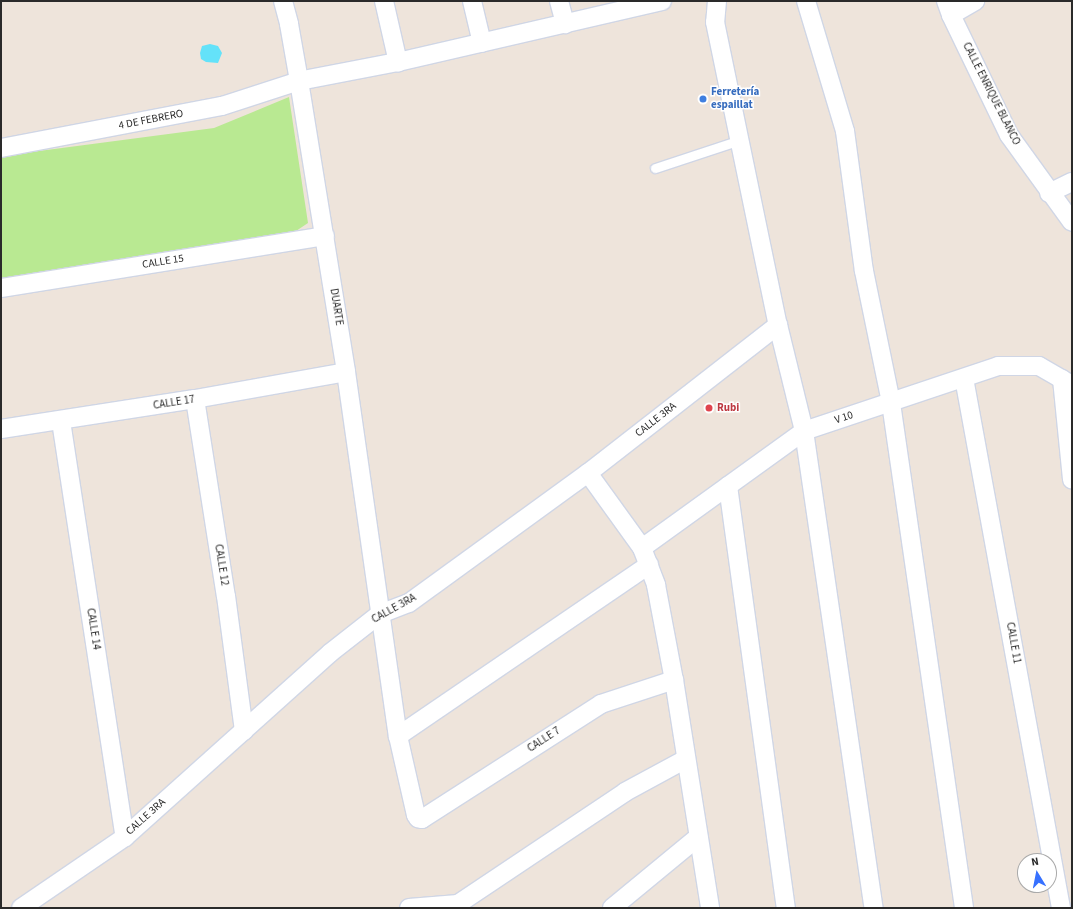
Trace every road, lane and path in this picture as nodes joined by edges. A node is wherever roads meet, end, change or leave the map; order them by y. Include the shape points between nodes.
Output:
1 (283, 1) edge
2 (384, 1) edge
3 (472, 1) edge
4 (560, 1) edge
5 (717, 1) edge
6 (806, 1) edge
7 (975, 1) edge
8 (652, 2) edge
9 (949, 8) edge
10 (565, 24) junction
11 (482, 43) junction
12 (398, 62) junction
13 (299, 81) junction
14 (740, 140) junction
15 (1, 148) edge
16 (655, 168) dead end
17 (1072, 182) edge
18 (1049, 193) junction
19 (1072, 222) edge
20 (324, 236) junction
21 (1, 288) edge
22 (778, 324) junction
23 (346, 372) junction
24 (964, 378) junction
25 (1067, 382) edge
26 (195, 399) junction
27 (891, 403) junction
28 (61, 421) junction
29 (1, 430) edge
30 (804, 431) junction
31 (588, 473) junction
32 (1072, 480) edge
33 (728, 486) junction
34 (642, 548) junction
35 (649, 565) junction
36 (380, 614) junction
37 (674, 680) junction
38 (244, 731) junction
39 (398, 736) junction
40 (686, 760) junction
41 (422, 819) joint
42 (125, 836) junction
43 (698, 837) junction
44 (463, 907) edge
45 (21, 908) edge
46 (409, 908) edge
47 (612, 908) edge
48 (710, 908) edge
49 (786, 908) edge
50 (874, 908) edge
51 (964, 908) edge
52 (1061, 908) edge

1 - 13 street, DUARTE
2 - 12 street
3 - 11 street
4 - 10 street
5 - 14 street via 716,22
6 - 27 street via 845,131 864,271
7 - 9 street
8 - 10 street, 4 DE FEBRERO
9 - 18 street, CALLE ENRIQUE BLANCO via 1009,135
10 - 11 street, 4 DE FEBRERO
11 - 12 street, 4 DE FEBRERO
12 - 13 street, 4 DE FEBRERO
13 - 15 street, 4 DE FEBRERO via 222,106
13 - 20 street, DUARTE
14 - 16 lane
14 - 22 street
17 - 18 street
18 - 19 street, CALLE ENRIQUE BLANCO
20 - 21 street, CALLE 15
20 - 23 street, DUARTE
22 - 30 street
22 - 31 street, CALLE 3RA
23 - 26 street, CALLE 17
23 - 36 street, DUARTE
24 - 25 street, V 10 via 998,366 1039,366
24 - 27 street, V 10
24 - 52 street, CALLE 11
25 - 32 street
26 - 28 street, CALLE 17
26 - 38 street, CALLE 12
27 - 30 street, V 10
27 - 51 street
28 - 29 street, CALLE 17
28 - 42 street, CALLE 14
30 - 33 street, V 10
30 - 50 street
31 - 34 street
31 - 36 street, CALLE 3RA via 409,603
33 - 34 street, V 10
33 - 49 street
34 - 35 street
35 - 37 street via 656,585
35 - 39 street
36 - 38 street, CALLE 3RA via 330,653
36 - 39 street, DUARTE
37 - 40 street
37 - 41 street, CALLE 7 via 601,704
38 - 42 street, CALLE 3RA
39 - 41 street, DUARTE via 416,815
40 - 43 street
40 - 44 street via 625,792
42 - 45 street, CALLE 3RA
43 - 47 street
43 - 48 street
44 - 46 street

